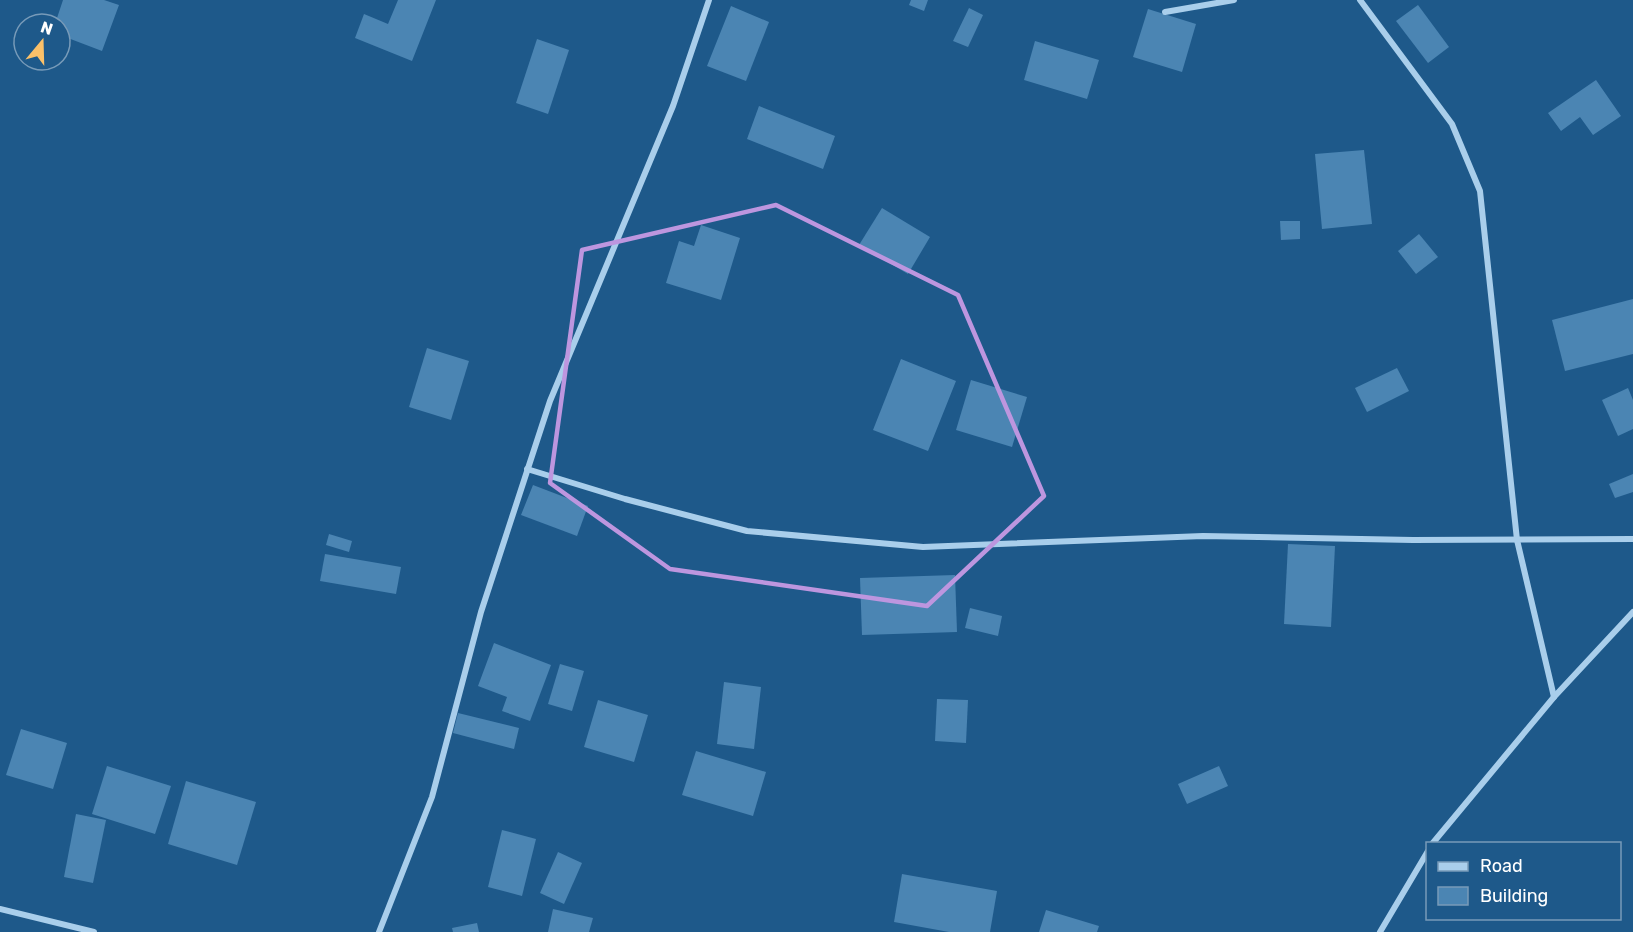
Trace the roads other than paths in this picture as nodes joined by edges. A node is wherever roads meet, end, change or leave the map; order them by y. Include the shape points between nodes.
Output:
1 (709, 0) edge
2 (1234, 0) edge
3 (1360, 0) edge
4 (1165, 12) dead end
5 (527, 469) junction
6 (1633, 539) edge
7 (1517, 540) junction
8 (1633, 612) edge
9 (1554, 697) junction
10 (1433, 842) edge
11 (1426, 854) edge
12 (0, 909) edge
13 (94, 932) edge
14 (379, 932) edge
15 (1380, 932) edge

1 - 5 street via 673,106 554,390
2 - 4 street
3 - 7 street via 1452,124 1480,191
5 - 7 street via 747,531 923,548 1203,536
5 - 14 street via 481,612 432,797
6 - 7 street
7 - 9 street
8 - 9 street
9 - 10 street
11 - 15 street
12 - 13 street

